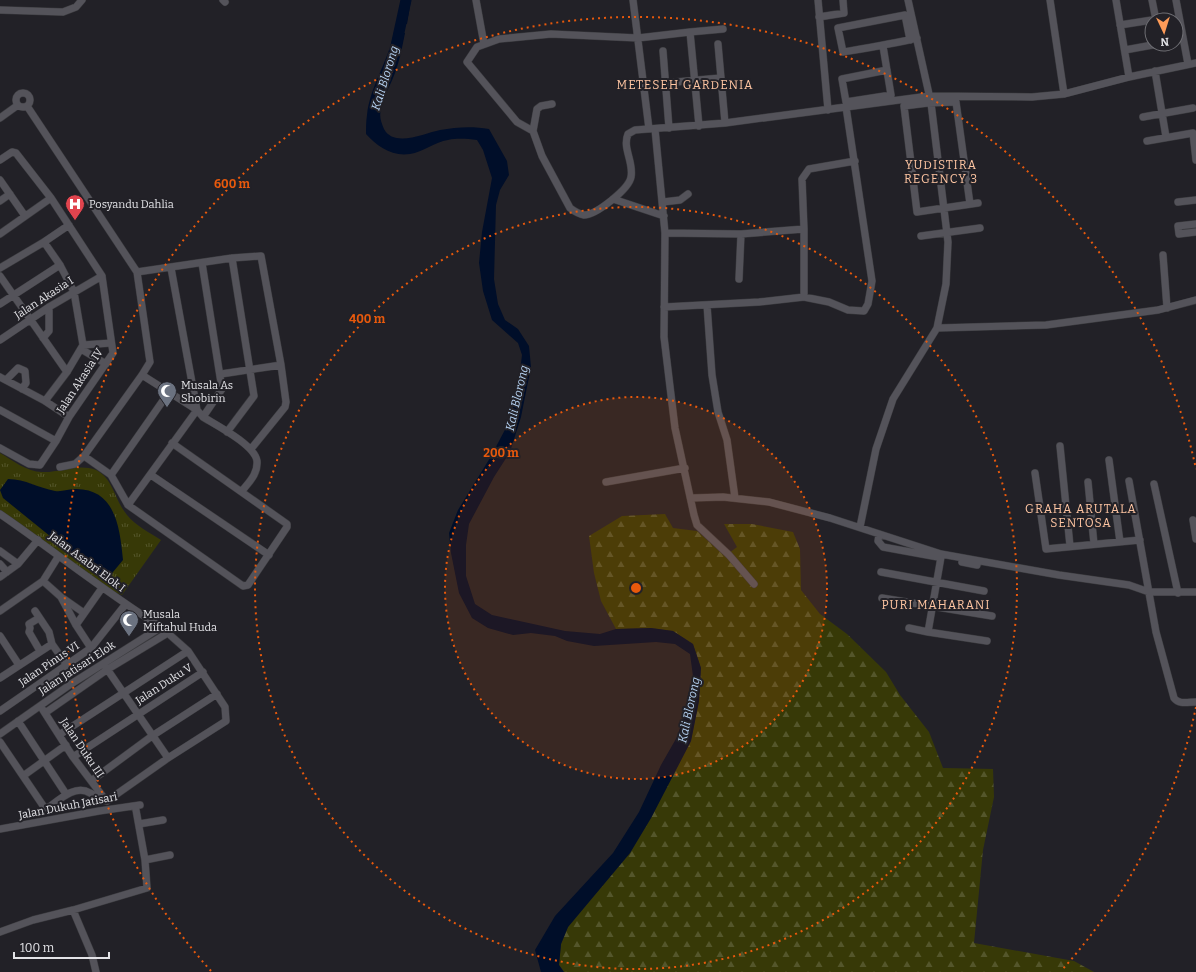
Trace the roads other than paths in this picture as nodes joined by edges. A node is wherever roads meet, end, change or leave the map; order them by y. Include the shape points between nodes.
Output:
1 (82, 0) edge
2 (476, 0) edge
3 (633, 0) edge
4 (818, 0) edge
5 (843, 0) edge
6 (908, 0) edge
7 (1050, 0) edge
8 (1119, 0) edge
9 (1152, 0) edge
10 (1176, 0) edge
11 (0, 10) edge
12 (1153, 12) edge
13 (1178, 12) edge
14 (819, 17) junction
15 (1144, 21) edge
16 (1120, 25) junction
17 (723, 29) dead end
18 (690, 32) junction
19 (638, 38) junction
20 (913, 39) junction
21 (1184, 40) edge
22 (484, 44) junction
23 (718, 44) dead end
24 (883, 46) junction
25 (1144, 47) edge
26 (1125, 50) junction
27 (663, 51) dead end
28 (1196, 63) edge
29 (1188, 64) junction
30 (887, 70) junction
31 (1155, 71) junction
32 (1130, 77) junction
33 (720, 78) junction
34 (694, 80) junction
35 (664, 83) junction
36 (1064, 94) junction
37 (930, 101) junction
38 (552, 104) dead end
39 (18, 106) junction
40 (28, 106) junction
41 (846, 107) junction
42 (1193, 108) dead end
43 (828, 110) junction
44 (1162, 113) junction
45 (1143, 117) dead end
46 (0, 118) edge
47 (725, 123) junction
48 (699, 126) junction
49 (669, 128) junction
50 (652, 129) junction
51 (533, 131) junction
52 (1166, 137) junction
53 (1147, 141) dead end
54 (0, 160) edge
55 (1196, 160) edge
56 (855, 161) junction
57 (0, 180) edge
58 (10, 194) junction
59 (688, 194) dead end
60 (51, 198) junction
61 (613, 199) junction
62 (1196, 200) edge
63 (0, 201) edge
64 (663, 202) junction
65 (1178, 202) dead end
66 (978, 203) dead end
67 (970, 204) junction
68 (943, 208) junction
69 (25, 216) junction
70 (664, 216) junction
71 (1196, 224) edge
72 (68, 225) junction
73 (980, 228) dead end
74 (804, 229) junction
75 (947, 232) junction
76 (1196, 232) edge
77 (665, 233) junction
78 (0, 234) edge
79 (741, 234) junction
80 (921, 236) dead end
81 (44, 242) junction
82 (1163, 255) dead end
83 (232, 258) junction
84 (202, 263) junction
85 (60, 265) junction
86 (0, 268) edge
87 (171, 268) junction
88 (137, 272) junction
89 (0, 276) edge
90 (102, 276) junction
91 (739, 279) dead end
92 (74, 292) junction
93 (12, 295) junction
94 (804, 297) junction
95 (1196, 300) edge
96 (0, 304) edge
97 (664, 306) junction
98 (707, 306) junction
99 (49, 307) junction
100 (1167, 308) junction
101 (31, 320) junction
102 (937, 328) junction
103 (43, 338) junction
104 (0, 340) edge
105 (111, 343) junction
106 (82, 347) junction
107 (106, 364) junction
108 (281, 366) junction
109 (250, 370) junction
110 (67, 372) junction
111 (221, 374) junction
112 (142, 375) junction
113 (3, 378) edge
114 (22, 389) junction
115 (169, 392) junction
116 (45, 401) junction
117 (0, 410) edge
118 (197, 410) junction
119 (69, 417) junction
120 (202, 417) junction
121 (227, 432) junction
122 (56, 441) junction
123 (172, 442) junction
124 (1060, 446) dead end
125 (0, 448) edge
126 (251, 449) junction
127 (84, 456) junction
128 (1109, 460) dead end
129 (60, 467) dead end
130 (685, 468) junction
131 (1035, 473) dead end
132 (111, 475) junction
133 (151, 475) junction
134 (1129, 481) dead end
135 (606, 482) dead end
136 (1088, 482) dead end
137 (1154, 484) dead end
138 (242, 491) junction
139 (691, 498) junction
140 (735, 498) junction
141 (128, 505) junction
142 (0, 514) edge
143 (1193, 520) dead end
144 (860, 527) junction
145 (879, 534) junction
146 (1196, 539) edge
147 (38, 540) junction
148 (1140, 540) junction
149 (1120, 542) junction
150 (1094, 544) junction
151 (1070, 546) junction
152 (0, 551) edge
153 (269, 555) junction
154 (58, 557) junction
155 (941, 557) junction
156 (0, 564) edge
157 (18, 564) junction
158 (977, 565) dead end
159 (7, 572) junction
160 (881, 572) dead end
161 (0, 577) edge
162 (43, 581) junction
163 (936, 582) junction
164 (754, 584) dead end
165 (102, 588) junction
166 (984, 591) dead end
167 (1149, 592) junction
168 (1196, 592) edge
169 (1178, 593) junction
170 (61, 597) junction
171 (882, 598) dead end
172 (125, 605) junction
173 (932, 607) junction
174 (0, 610) edge
175 (35, 611) dead end
176 (84, 613) junction
177 (992, 616) dead end
178 (39, 618) junction
179 (76, 625) junction
180 (161, 627) junction
181 (909, 628) dead end
182 (928, 632) junction
183 (166, 634) junction
184 (0, 636) edge
185 (988, 641) dead end
186 (52, 644) junction
187 (91, 648) junction
188 (40, 651) junction
189 (188, 651) junction
190 (66, 664) junction
191 (19, 665) junction
192 (106, 666) junction
193 (202, 672) junction
194 (0, 678) edge
195 (123, 692) junction
196 (216, 694) junction
197 (1196, 702) edge
198 (40, 706) junction
199 (0, 711) edge
200 (45, 713) junction
201 (138, 714) junction
202 (18, 721) junction
203 (0, 734) edge
204 (59, 735) junction
205 (152, 736) junction
206 (0, 742) edge
207 (66, 746) junction
208 (73, 757) junction
209 (168, 758) junction
210 (46, 761) junction
211 (23, 776) junction
212 (91, 781) junction
213 (66, 794) junction
214 (107, 801) junction
215 (163, 820) dead end
216 (139, 824) junction
217 (0, 829) edge
218 (170, 855) dead end
219 (145, 860) junction
220 (73, 910) junction
221 (0, 932) edge
222 (96, 972) edge

1 - 11 street via 76,7 63,12
2 - 22 street
3 - 19 street
4 - 14 street
5 - 14 street via 844,13
6 - 20 street
7 - 36 street
8 - 16 street
9 - 12 street
10 - 13 street
14 - 43 street
15 - 16 street
16 - 26 street
17 - 18 street
18 - 19 street
18 - 34 street
19 - 22 street via 551,34 499,39
19 - 50 street
20 - 24 street
20 - 24 street via 904,15 838,28 843,52
20 - 37 street
21 - 29 street
22 - 51 street via 477,47 467,62 517,122
23 - 33 street
24 - 30 street
25 - 26 street
26 - 32 street
27 - 35 street
28 - 29 street
29 - 31 street
30 - 30 street via 891,95 846,102 842,79
31 - 32 street
31 - 44 street
32 - 36 street
33 - 34 street
33 - 47 street
34 - 35 street
34 - 48 street
35 - 49 street
36 - 37 street
37 - 41 street
37 - 67 street via 956,102
37 - 68 street
37 - 68 street via 904,106 917,212
38 - 51 street via 537,109
39 - 40 street
39 - 40 street via 16,98 24,93 30,97
39 - 46 street
40 - 88 street
41 - 43 street
41 - 56 street
42 - 44 street
43 - 47 street
44 - 45 street
44 - 52 street
47 - 48 street
48 - 49 street
49 - 50 street
50 - 61 street via 635,130 628,134 625,141 632,176 628,186
50 - 64 street
51 - 61 street via 542,156 570,208 584,215
52 - 53 street
52 - 55 street via 1193,133
54 - 60 street via 12,152 16,153
56 - 74 street via 810,169 805,173 802,179
56 - 94 street via 872,280 868,304 861,312
57 - 58 street
58 - 63 street
58 - 69 street
59 - 64 street via 680,200
60 - 69 street
60 - 72 street
61 - 70 street
62 - 65 street
64 - 70 street
66 - 67 street
67 - 68 street
68 - 75 street
69 - 78 street
70 - 77 street
71 - 76 street via 1178,226 1179,234
72 - 81 street
72 - 90 street
73 - 75 street
74 - 79 street
74 - 94 street
75 - 80 street
75 - 102 street via 946,284
77 - 79 street
77 - 97 street
79 - 91 street
81 - 85 street
81 - 86 street
82 - 100 street
83 - 84 street
83 - 108 street via 258,255 262,258
83 - 109 street
84 - 87 street
84 - 111 street
85 - 92 street
85 - 93 street
87 - 88 street
87 - 118 street
88 - 112 street via 150,362
89 - 93 street
90 - 92 street, Jalan Akasia I
90 - 105 street, Jalan Akasia IV
92 - 99 street, Jalan Akasia I
92 - 106 street
93 - 96 street
93 - 101 street
94 - 98 street
95 - 100 street
97 - 98 street
97 - 130 street via 664,337 675,428
98 - 140 street via 712,375 718,412 727,440
99 - 101 street, Jalan Akasia I
99 - 103 street via 49,331
100 - 102 street via 1046,325
101 - 103 street
101 - 104 street, Jalan Akasia I
102 - 144 street via 892,399 876,449
103 - 110 street
105 - 106 street
105 - 107 street, Jalan Akasia IV via 113,353
106 - 107 street
106 - 110 street
107 - 119 street, Jalan Akasia IV
108 - 109 street
108 - 126 street via 285,407
109 - 111 street
109 - 121 street via 254,396
110 - 116 street
111 - 120 street via 222,391
112 - 115 street
112 - 127 street
113 - 114 street
113 - 114 street via 18,368 25,371 26,383
114 - 116 street
115 - 118 street
115 - 132 street
116 - 119 street
117 - 122 street
118 - 120 street
118 - 123 street
119 - 122 street, Jalan Akasia IV
120 - 121 street
121 - 126 street
122 - 125 street, Jalan Akasia IV via 42,463 36,466
123 - 133 street
123 - 138 street
124 - 151 street
126 - 138 street via 256,459 255,471 253,478
127 - 129 street via 75,464
127 - 132 street
128 - 149 street
130 - 135 street
130 - 139 street
131 - 151 street via 1046,549
132 - 141 street
133 - 141 street
133 - 153 street
134 - 148 street
136 - 150 street
137 - 169 street
138 - 153 street via 288,524
139 - 140 street
139 - 164 street via 697,525 729,555
140 - 144 street via 769,502
141 - 153 street via 243,586 249,584
142 - 147 street, Jalan Asabri Elok I
143 - 146 street
144 - 145 street
145 - 155 street via 878,541 882,547
145 - 167 street via 941,554 1129,585
147 - 154 street, Jalan Asabri Elok I
147 - 157 street
148 - 149 street
148 - 167 street
149 - 150 street
150 - 151 street
152 - 157 street
154 - 162 street
154 - 165 street, Jalan Asabri Elok I
155 - 158 street
155 - 163 street
156 - 159 street
157 - 159 street
159 - 161 street
160 - 163 street
162 - 170 street
162 - 174 street
163 - 166 street
163 - 173 street
165 - 172 street, Jalan Asabri Elok I
165 - 176 street
167 - 169 street
167 - 197 street via 1156,632 1174,698 1176,702
168 - 169 street
170 - 176 street
170 - 179 street
171 - 173 street
172 - 180 street, Jalan Asabri Elok I
172 - 187 street, Jalan Pinus VI
173 - 177 street
173 - 182 street
175 - 178 street
176 - 179 street
178 - 186 street via 49,632
178 - 188 street via 29,624 29,632
179 - 187 street
180 - 183 street
180 - 192 street, Jalan Jatisari Elok
181 - 182 street
182 - 185 street
183 - 189 street
183 - 192 street, Jalan Jatisari Elok
184 - 191 street
186 - 188 street
186 - 190 street
187 - 190 street, Jalan Pinus VI
188 - 191 street
189 - 193 street
189 - 195 street
190 - 199 street, Jalan Pinus VI
191 - 194 street
192 - 195 street, Jalan Duku V
192 - 198 street, Jalan Jatisari Elok
192 - 200 street, Jalan Jatisari Elok
193 - 196 street
193 - 201 street, Jalan Duku V
195 - 201 street, Jalan Duku V
195 - 204 street
196 - 205 street
196 - 209 street via 225,707 226,721
198 - 200 street, Jalan Duku III
198 - 202 street, Jalan Jatisari Elok
200 - 204 street, Jalan Duku III
201 - 205 street
201 - 208 street, Jalan Duku V
202 - 203 street, Jalan Jatisari Elok
202 - 210 street
204 - 207 street, Jalan Duku III
205 - 209 street
205 - 212 street
206 - 211 street
207 - 208 street, Jalan Duku III
207 - 210 street
208 - 212 street, Jalan Duku III
209 - 214 street
210 - 211 street
210 - 213 street
211 - 213 street via 46,808
212 - 214 street, Jalan Duku III
213 - 214 street via 86,791
215 - 216 street
216 - 217 street, Jalan Dukuh Jatisari via 138,808
216 - 219 street
218 - 219 street
219 - 220 street via 148,884 144,890
220 - 221 street
220 - 222 street via 92,955

